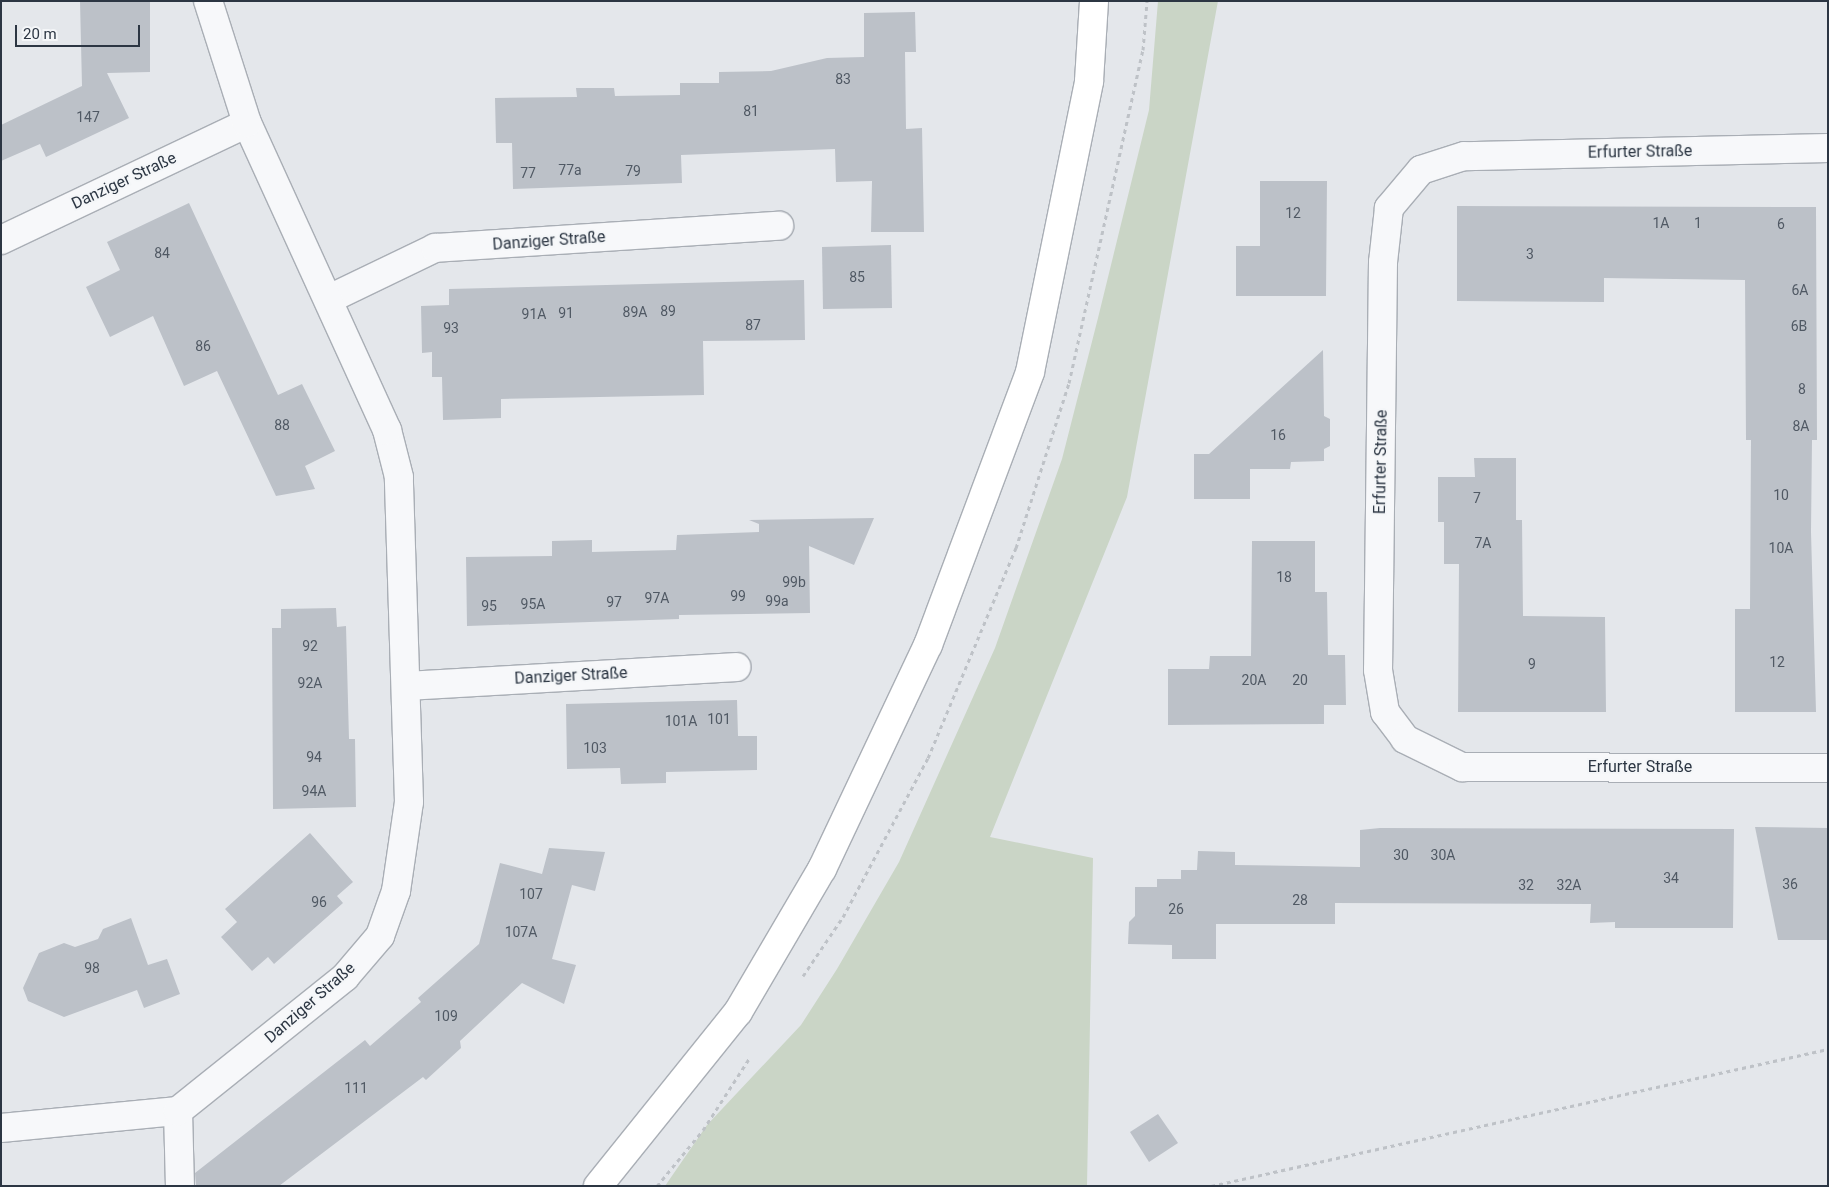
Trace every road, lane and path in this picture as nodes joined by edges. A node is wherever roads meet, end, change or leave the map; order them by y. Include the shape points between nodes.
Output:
1 (208, 1) edge
2 (1094, 1) edge
3 (247, 123) junction
4 (1828, 148) edge
5 (779, 226) dead end
6 (1, 240) edge
7 (329, 298) junction
8 (736, 666) dead end
9 (407, 686) junction
10 (1828, 768) edge
11 (1828, 1049) edge
12 (178, 1111) junction
13 (1, 1128) edge
14 (180, 1186) edge
15 (598, 1186) edge
16 (1212, 1186) edge

1 - 3 street, Danziger Straße
2 - 15 main road via 1089,81 1030,372 928,645 822,869 738,1012
3 - 6 street, Danziger Straße
3 - 7 street, Danziger Straße
4 - 10 street, Erfurter Straße via 1464,156 1420,170 1390,208 1383,262 1378,670 1385,712 1405,739 1462,767
5 - 7 street, Danziger Straße via 435,248
7 - 9 street, Danziger Straße via 387,430 399,477
8 - 9 street, Danziger Straße
9 - 12 street, Danziger Straße via 409,802 396,891 380,936 345,977
11 - 16 path
12 - 13 street
12 - 14 street

